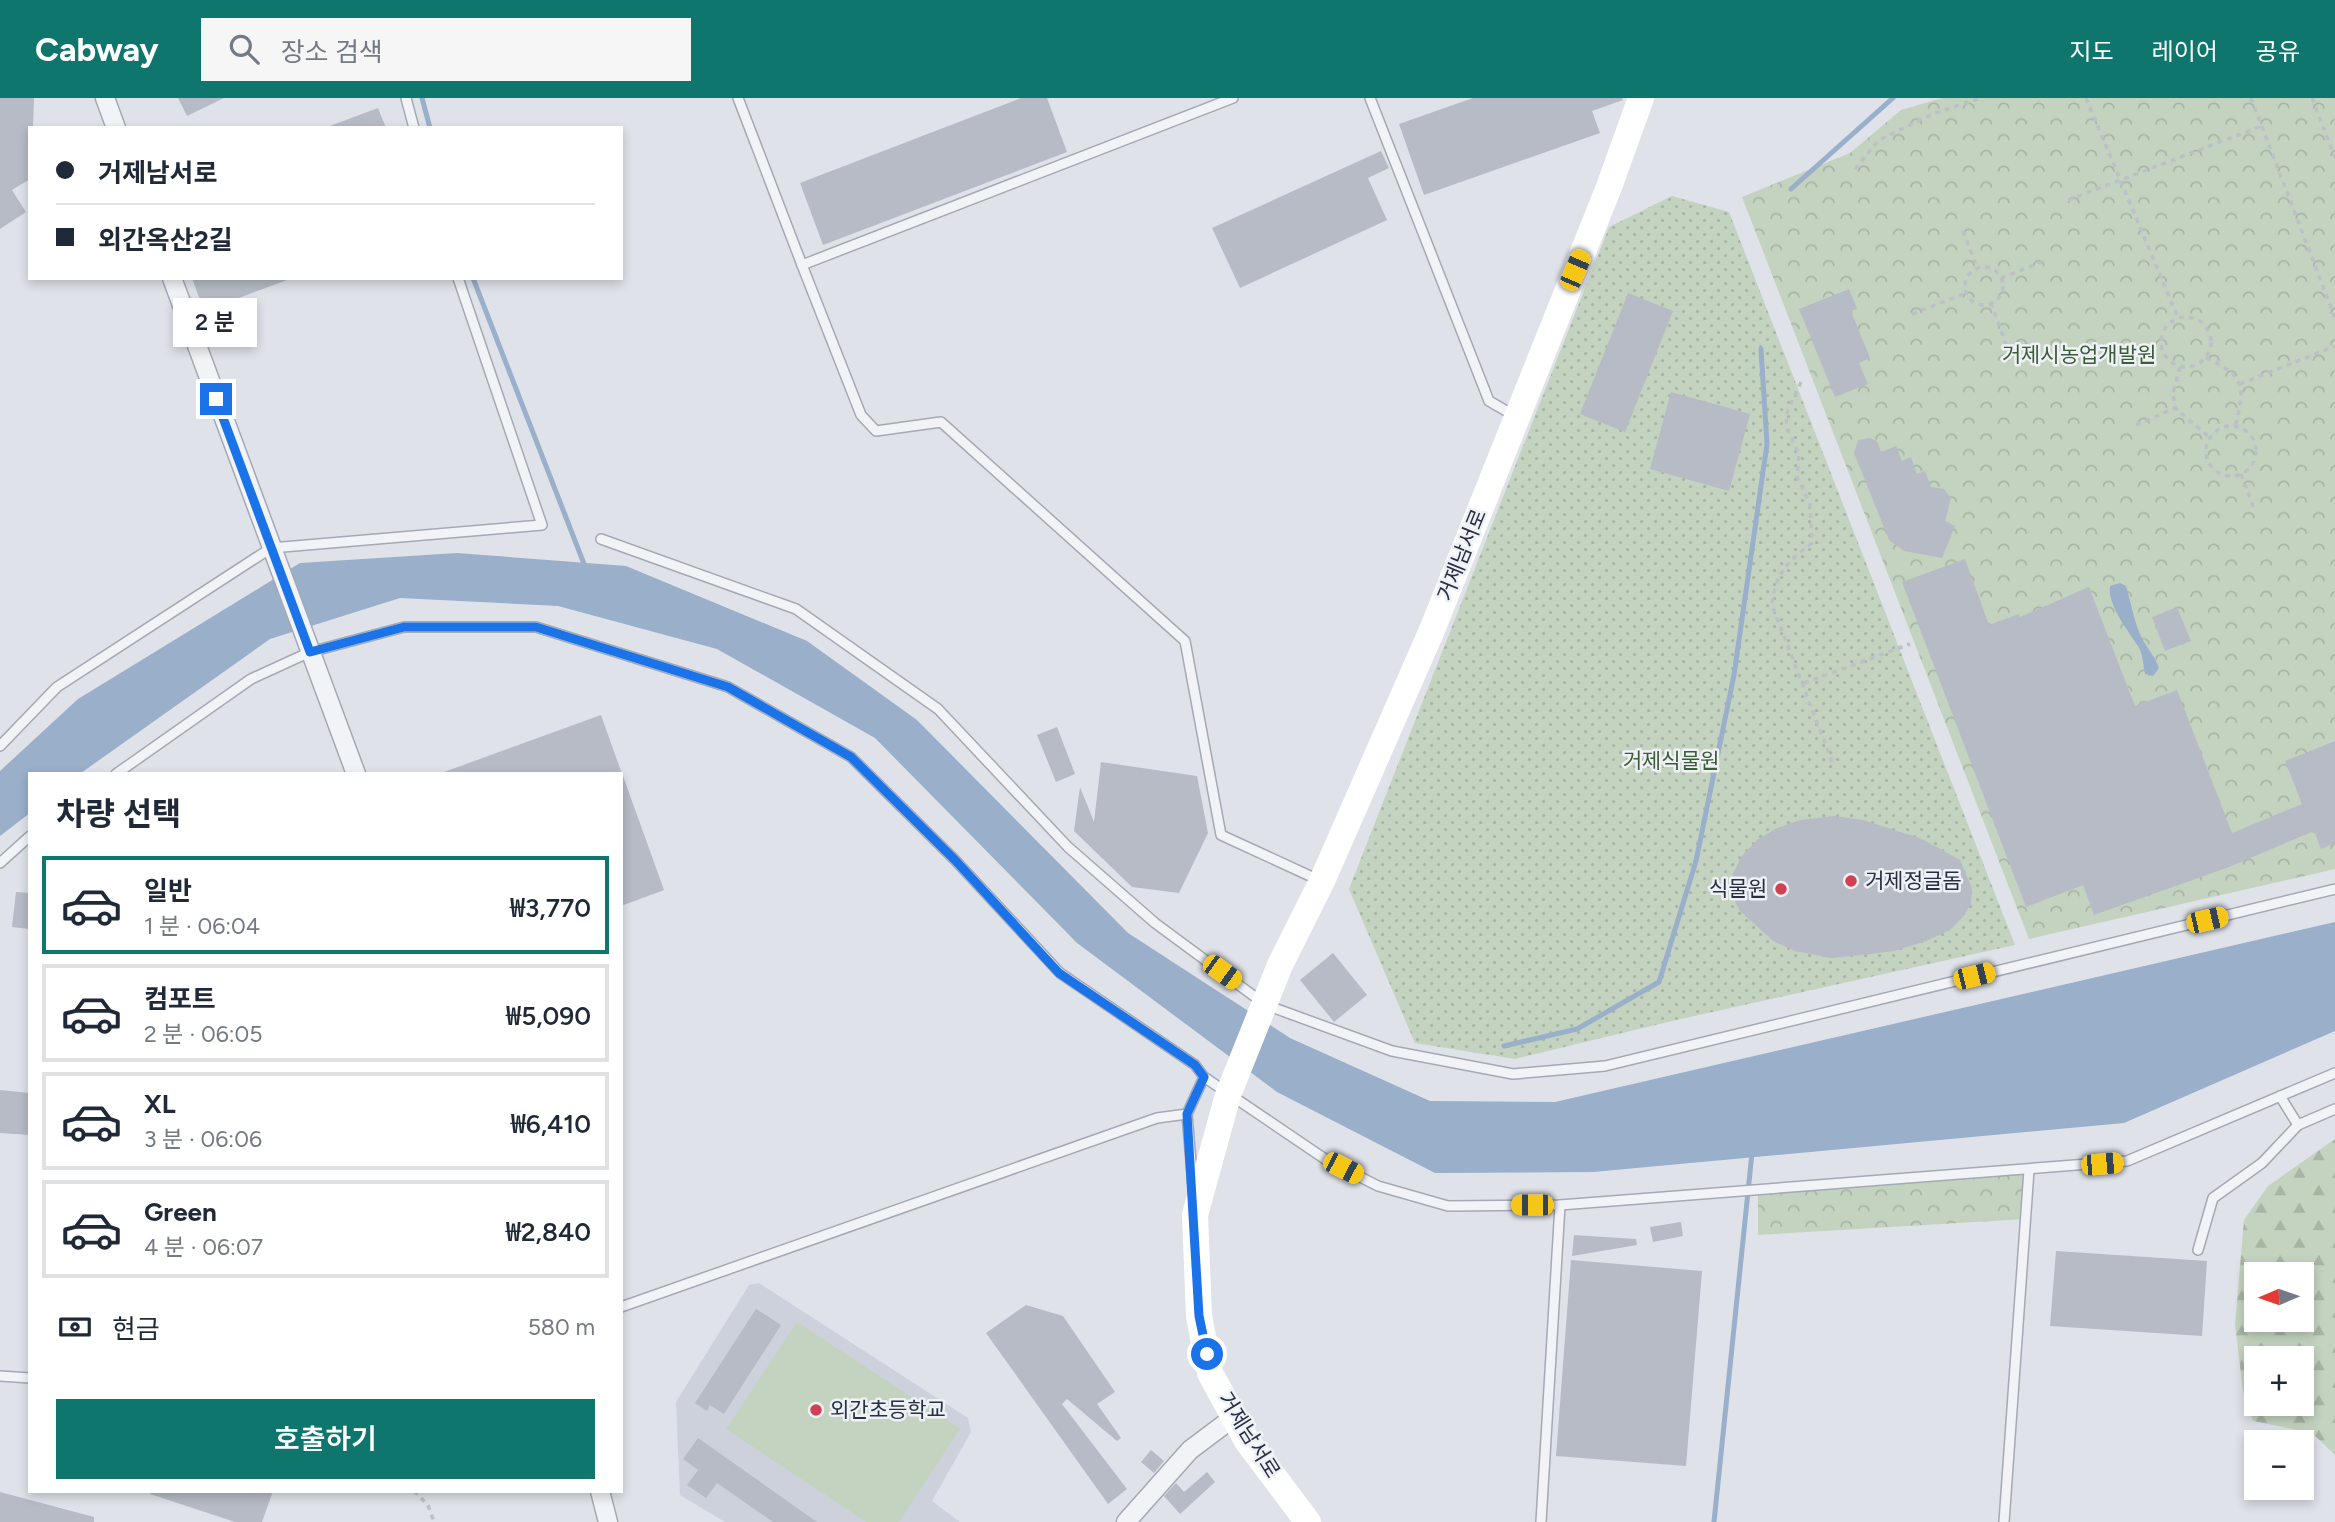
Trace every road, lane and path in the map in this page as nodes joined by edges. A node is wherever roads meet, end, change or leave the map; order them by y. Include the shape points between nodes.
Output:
1 (105, 98) edge
2 (406, 98) edge
3 (738, 98) edge
4 (1233, 98) edge
5 (1370, 98) edge
6 (1642, 98) edge
7 (1981, 98) edge
8 (2086, 98) edge
9 (2251, 98) edge
10 (2312, 98) edge
11 (115, 126) edge
12 (413, 126) edge
13 (2262, 126) junction
14 (2335, 158) edge
15 (1855, 169) dead end
16 (2121, 180) junction
17 (2068, 200) dead end
18 (1963, 231) dead end
19 (2042, 262) dead end
20 (802, 265) junction
21 (1977, 268) junction
22 (2001, 278) junction
23 (173, 280) edge
24 (459, 280) edge
25 (1966, 293) junction
26 (1991, 303) junction
27 (1912, 314) dead end
28 (2178, 318) junction
29 (2335, 318) edge
30 (2006, 344) dead end
31 (2335, 346) edge
32 (2205, 357) junction
33 (2180, 366) junction
34 (1801, 382) dead end
35 (2240, 384) junction
36 (2175, 408) junction
37 (1517, 416) junction
38 (2136, 425) dead end
39 (2235, 427) junction
40 (2210, 438) junction
41 (2241, 474) junction
42 (2254, 509) dead end
43 (601, 539) dead end
44 (271, 548) junction
45 (1910, 644) dead end
46 (310, 652) junction
47 (1804, 683) junction
48 (0, 746) edge
49 (1833, 764) dead end
50 (119, 772) edge
51 (355, 772) edge
52 (28, 838) edge
53 (0, 863) edge
54 (1322, 881) junction
55 (2335, 889) edge
56 (1266, 1005) junction
57 (2335, 1073) edge
58 (1204, 1077) junction
59 (1228, 1095) junction
60 (2280, 1096) junction
61 (2335, 1109) edge
62 (1187, 1114) junction
63 (2298, 1125) junction
64 (2029, 1170) junction
65 (1560, 1205) junction
66 (1195, 1215) junction
67 (2198, 1250) dead end
68 (623, 1306) edge
69 (0, 1376) edge
70 (28, 1378) edge
71 (1234, 1417) junction
72 (416, 1493) edge
73 (601, 1493) edge
74 (434, 1522) edge
75 (608, 1522) edge
76 (1126, 1522) edge
77 (1308, 1522) edge
78 (1541, 1522) edge
79 (2004, 1522) edge

1 - 11 street
2 - 12 lane
3 - 20 lane
4 - 20 lane
5 - 37 lane via 1489,401
6 - 37 main road, 거제남서로
7 - 15 path via 1935,113 1879,140
8 - 16 path
9 - 13 path
10 - 14 path
13 - 16 path
13 - 29 path
16 - 17 path
16 - 28 path
18 - 21 path
19 - 22 path
20 - 54 lane via 861,415 876,431 941,422 1185,641 1221,835
21 - 22 path via 1990,267
21 - 25 path via 1968,275
22 - 26 path via 2001,295
23 - 44 street
24 - 44 lane via 542,524
25 - 26 path via 1973,302
25 - 27 path
26 - 30 path
28 - 32 path via 2193,318 2206,327 2211,342
28 - 33 path via 2164,328 2161,345 2169,360
31 - 35 path
32 - 33 path via 2192,366
32 - 35 path via 2228,368
33 - 36 path via 2172,393
34 - 47 path via 1786,415 1799,454 1797,477 1810,504 1812,543 1787,562 1774,583 1772,605
35 - 39 path via 2242,403
36 - 38 path
36 - 40 path
37 - 54 main road, 거제남서로 via 1432,630
39 - 40 path via 2223,428
39 - 41 path via 2252,437 2256,452 2251,467
40 - 41 path via 2206,455 2214,470 2230,477
41 - 42 path
43 - 56 lane via 796,609 938,709 1068,847 1155,923
44 - 46 street
44 - 48 lane via 57,687
45 - 47 path
46 - 50 lane via 251,679
46 - 51 street
46 - 58 lane via 404,627 536,627 728,687 851,757 1059,973 1195,1065
47 - 49 path
52 - 53 lane
54 - 56 main road, 거제남서로 via 1280,965
55 - 56 lane via 1605,1066 1513,1074 1392,1051
56 - 59 main road, 거제남서로
57 - 60 lane
58 - 59 lane
58 - 62 lane
59 - 65 lane via 1325,1159 1378,1186 1448,1206
59 - 66 main road, 거제남서로
60 - 63 lane
60 - 64 lane via 2127,1161
61 - 63 lane
62 - 66 lane
62 - 68 lane via 1157,1118
63 - 67 lane via 2262,1163 2213,1198
64 - 65 lane
64 - 79 lane
65 - 78 lane
66 - 71 main road, 거제남서로 via 1199,1316 1210,1373
69 - 70 lane
71 - 76 street via 1190,1450
71 - 77 main road, 거제남서로
72 - 74 path via 428,1505
73 - 75 street

